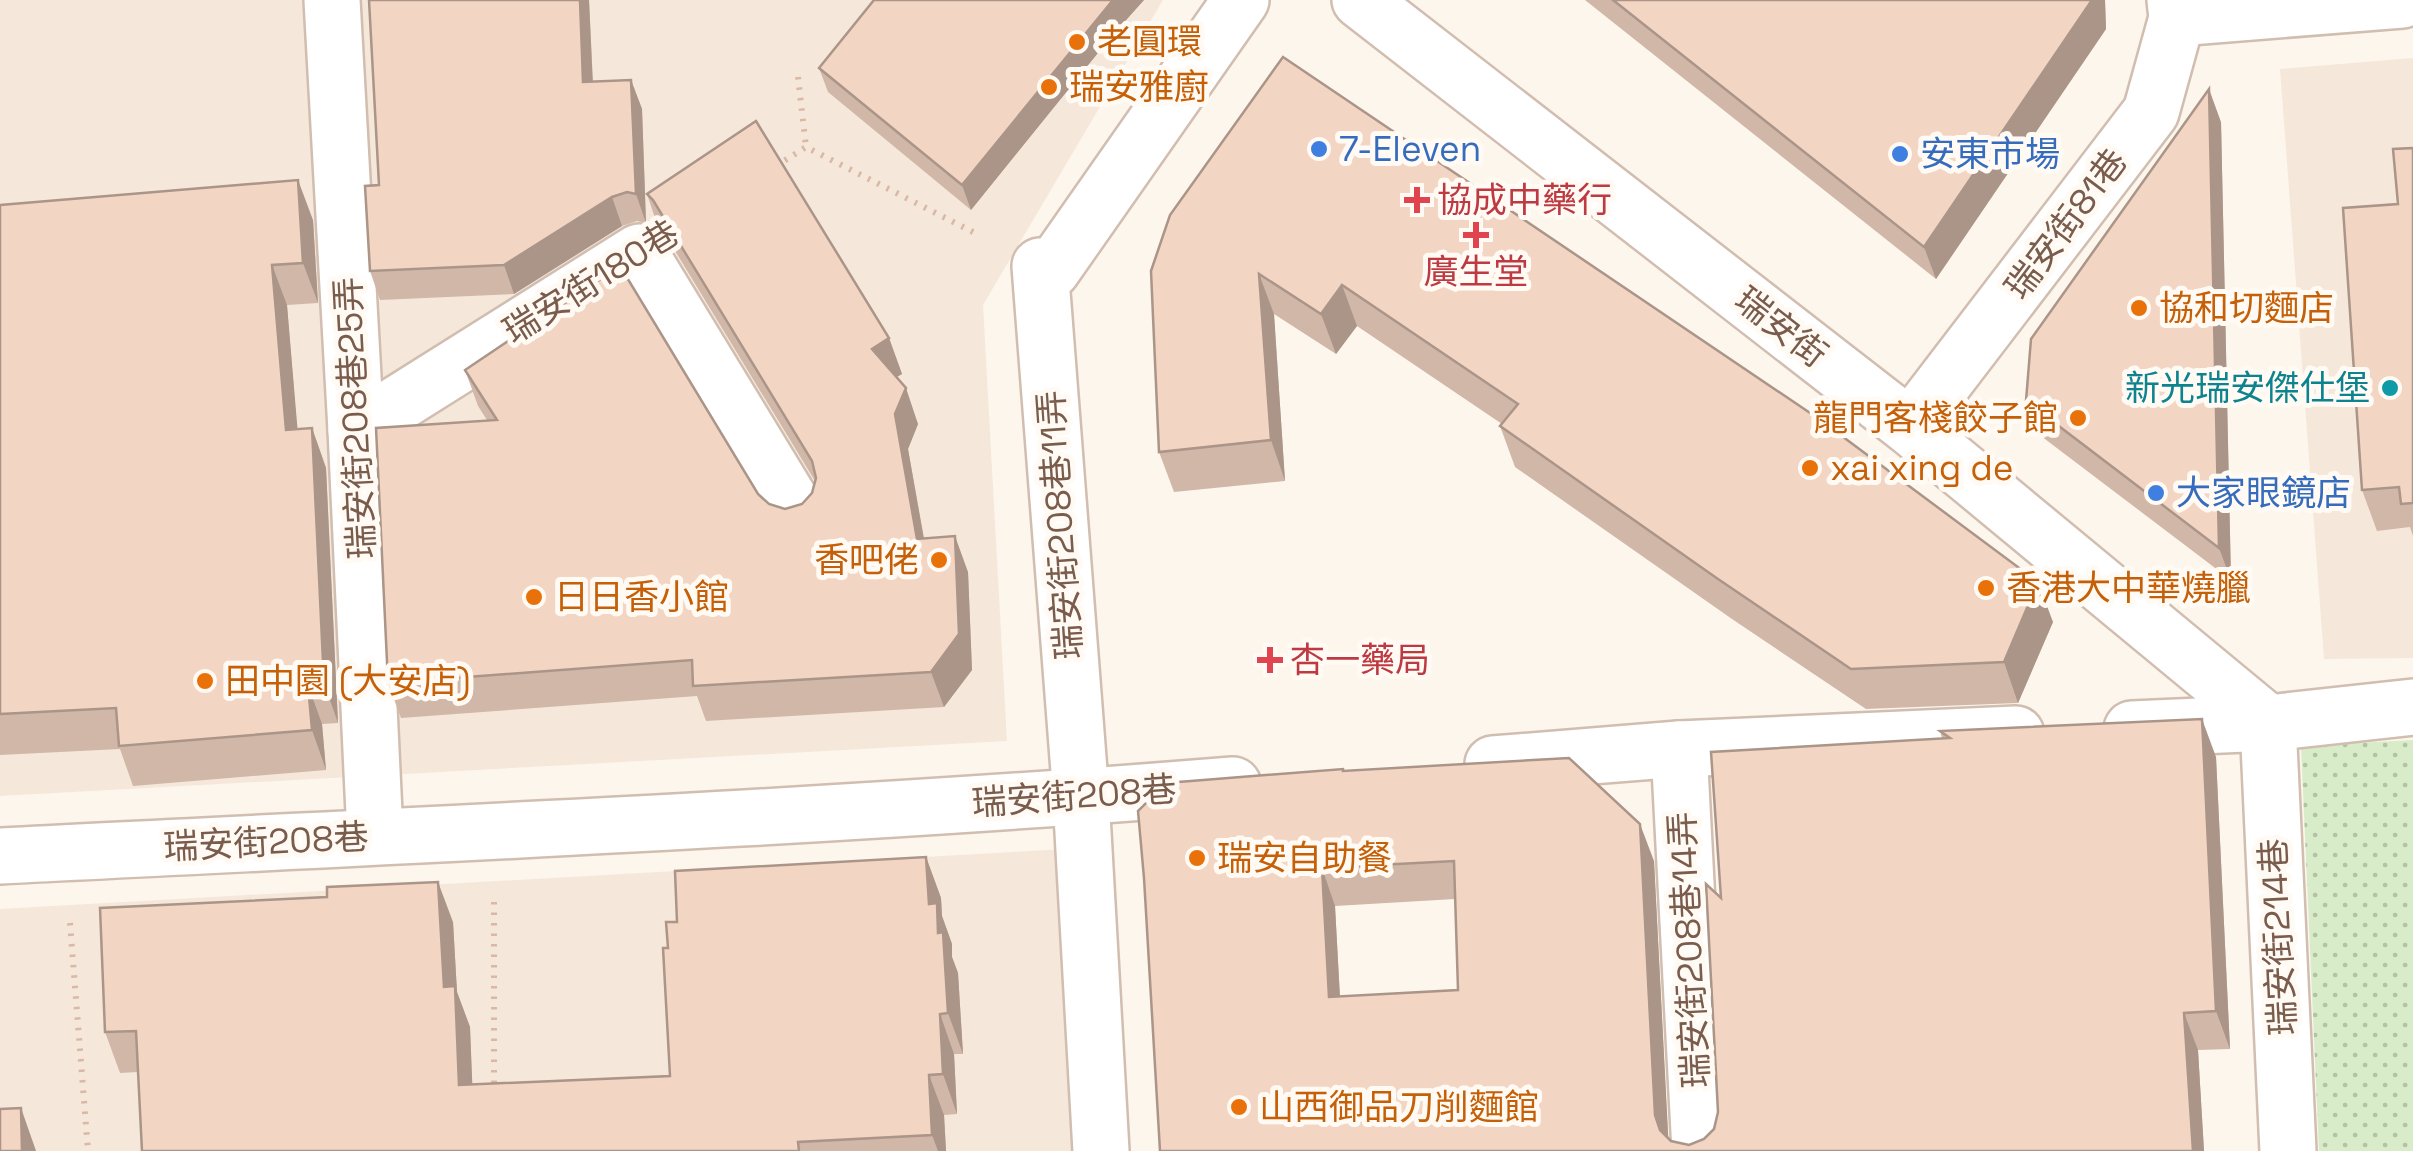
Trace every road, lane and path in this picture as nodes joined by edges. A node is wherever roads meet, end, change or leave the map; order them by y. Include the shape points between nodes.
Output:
1 (332, 0) edge
2 (1241, 0) edge
3 (1360, 0) edge
4 (2402, 0) edge
5 (2176, 9) edge
6 (798, 77) dead end
7 (806, 147) junction
8 (773, 168) edge
9 (1046, 268) junction
10 (1910, 427) junction
11 (356, 430) junction
12 (798, 514) edge
13 (2413, 707) edge
14 (2268, 723) junction
15 (1679, 749) junction
16 (1448, 768) edge
17 (1274, 782) edge
18 (1081, 797) junction
19 (494, 831) junction
20 (376, 836) junction
21 (65, 852) junction
22 (0, 856) edge
23 (494, 1094) edge
24 (88, 1151) edge
25 (1102, 1151) edge
26 (1700, 1151) edge
27 (2288, 1151) edge

1 - 11 street, 瑞安街208巷25弄
2 - 9 street
3 - 10 street, 瑞安街
4 - 5 street
5 - 10 street, 瑞安街81巷 via 2151,112
6 - 7 path
7 - 8 path
7 - 9 path
9 - 18 street, 瑞安街208巷11弄
10 - 14 street, 瑞安街
11 - 12 street, 瑞安街180巷 via 640,252
11 - 20 street, 瑞安街208巷25弄
13 - 14 street
14 - 15 street
14 - 27 street, 瑞安街214巷
15 - 16 street
15 - 26 street, 瑞安街208巷14弄
17 - 18 street, 瑞安街208巷
18 - 19 street, 瑞安街208巷
18 - 25 street, 瑞安街208巷11弄
19 - 20 street, 瑞安街208巷
19 - 23 path
20 - 21 street, 瑞安街208巷
21 - 22 street, 瑞安街208巷
21 - 24 path

